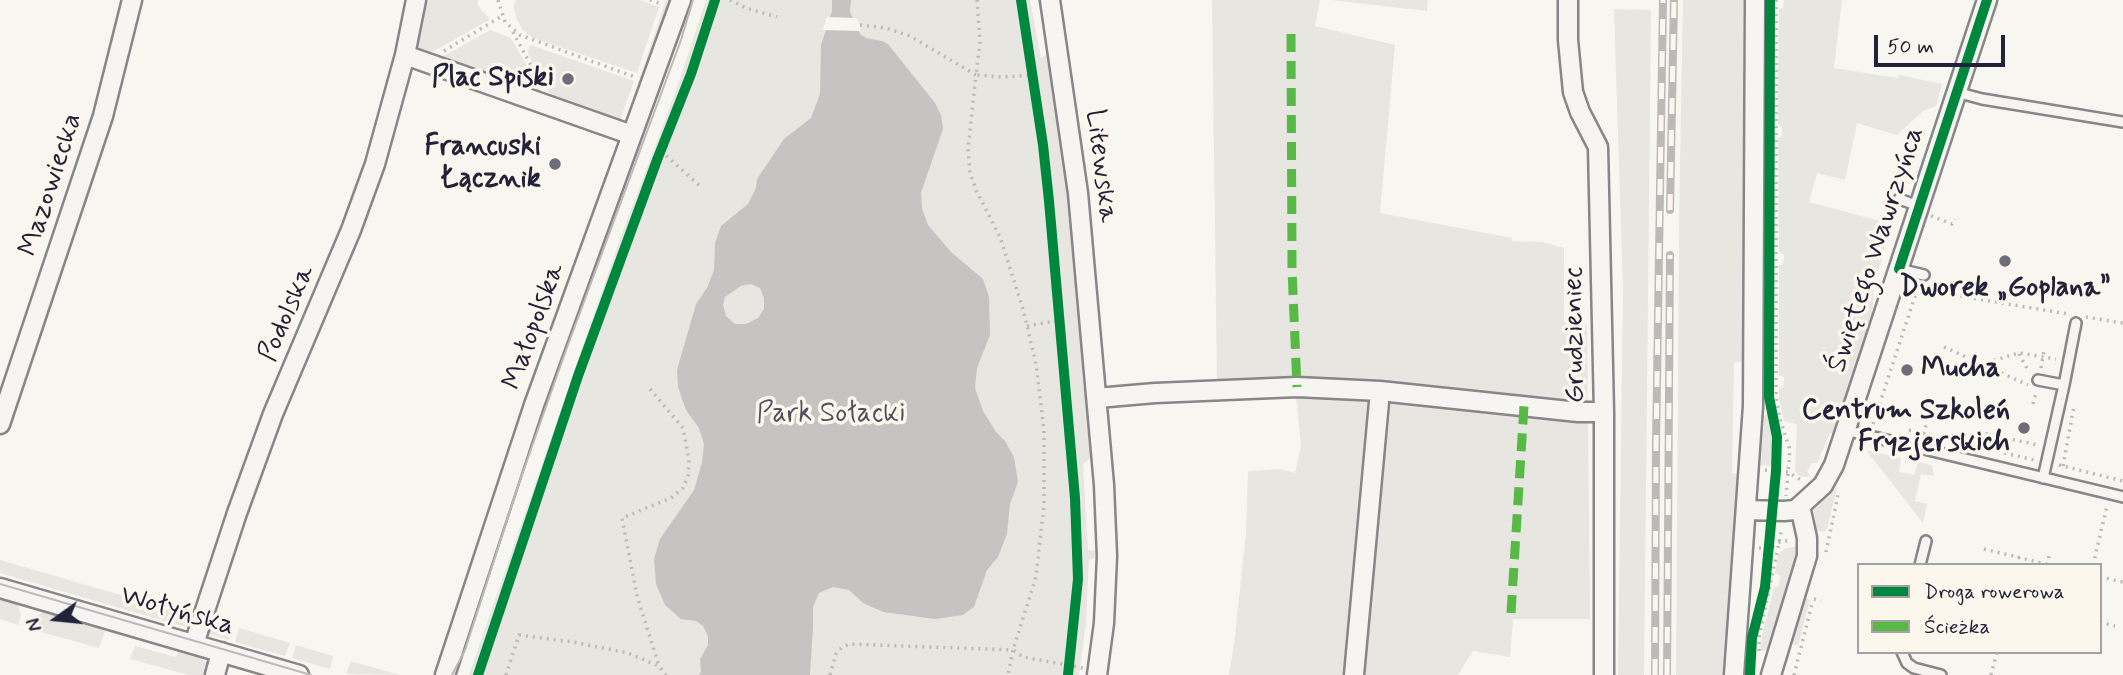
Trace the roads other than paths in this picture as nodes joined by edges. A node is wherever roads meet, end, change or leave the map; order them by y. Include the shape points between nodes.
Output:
1 (132, 0) edge
2 (416, 0) edge
3 (681, 0) edge
4 (1049, 0) edge
5 (1568, 0) edge
6 (1755, 0) edge
7 (1987, 0) edge
8 (405, 55) junction
9 (1956, 92) junction
10 (2123, 122) edge
11 (632, 135) junction
12 (1899, 200) dead end
13 (1919, 206) junction
14 (2076, 323) dead end
15 (2035, 381) road end
16 (2064, 385) junction
17 (1380, 391) junction
18 (1097, 398) junction
19 (1604, 412) junction
20 (0, 424) edge
21 (1845, 430) junction
22 (2043, 478) junction
23 (2123, 497) edge
24 (1746, 510) junction
25 (1785, 510) junction
26 (1926, 541) dead end
27 (1920, 563) edge
28 (0, 587) edge
29 (194, 644) junction
30 (221, 652) junction
31 (1903, 654) edge
32 (1760, 667) edge
33 (1098, 673) edge
34 (215, 675) edge
35 (299, 675) edge
36 (444, 675) edge
37 (1354, 675) edge
38 (1604, 675) edge
39 (1734, 675) edge
40 (1941, 675) edge

1 - 20 street, Mazowiecka via 103,116
2 - 8 street, Podolska
3 - 11 street, Małopolska
4 - 18 street, Litewska via 1078,193
5 - 19 street, Grudzieniec via 1573,92 1598,147
6 - 24 street via 1754,381
7 - 9 street, Świętego Wawrzyńca
8 - 11 street
8 - 29 street, Podolska via 352,230 274,414
9 - 10 lane
9 - 13 street, Świętego Wawrzyńca
11 - 36 street, Małopolska via 534,405
12 - 13 lane
13 - 21 street, Świętego Wawrzyńca via 1912,272
14 - 16 lane
15 - 16 lane
16 - 22 lane
17 - 18 street via 1297,387
17 - 19 street
17 - 37 street
18 - 33 street, Litewska via 1107,555
19 - 38 street, Grudzieniec
21 - 22 lane
21 - 25 street, Świętego Wawrzyńca via 1830,474 1819,489
22 - 23 lane
24 - 25 street
24 - 39 street
25 - 32 street via 1807,538 1807,556
26 - 27 lane
28 - 29 street, Wołyńska
29 - 30 street, Wołyńska
30 - 34 street
30 - 35 street, Wołyńska
31 - 40 lane via 1914,668

